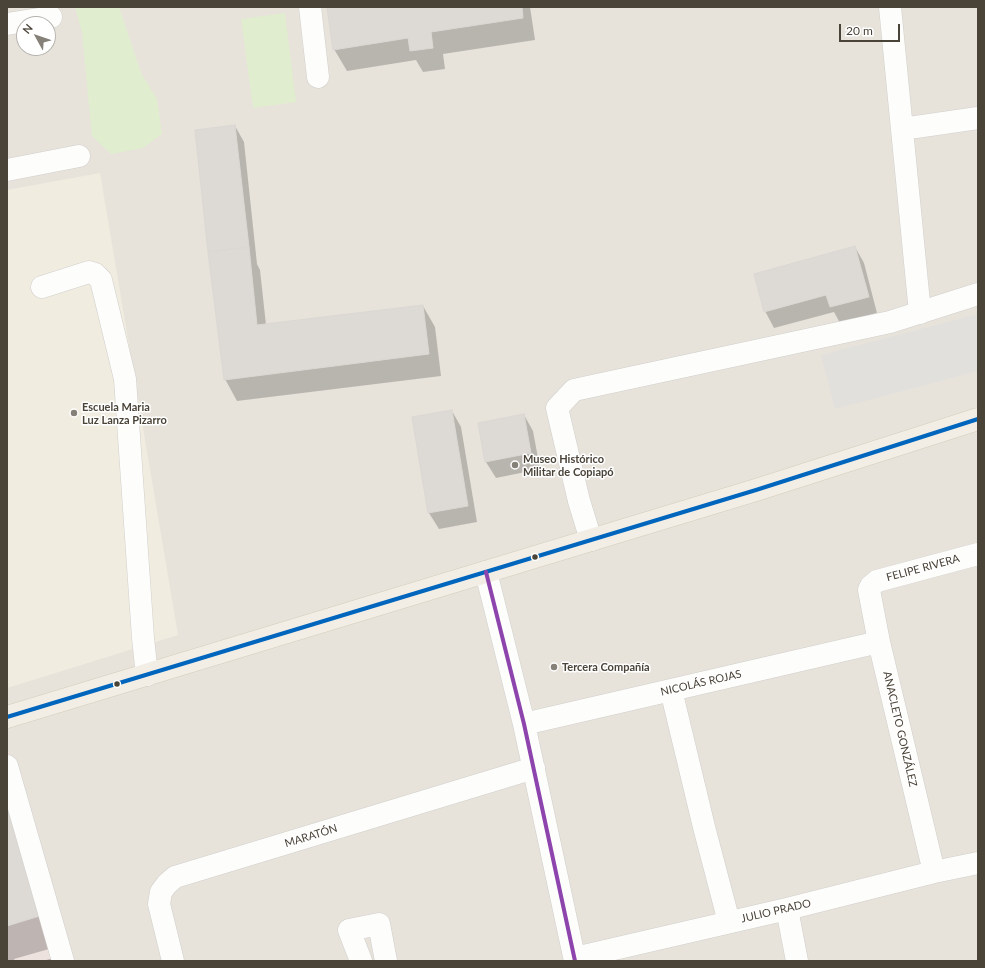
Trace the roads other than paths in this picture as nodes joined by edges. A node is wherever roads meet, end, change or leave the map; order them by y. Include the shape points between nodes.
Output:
1 (310, 7) edge
2 (890, 7) edge
3 (318, 77) dead end
4 (978, 118) edge
5 (902, 129) junction
6 (79, 156) dead end
7 (7, 170) edge
8 (42, 287) dead end
9 (978, 294) edge
10 (920, 312) junction
11 (978, 419) edge
12 (591, 540) junction
13 (978, 554) edge
14 (486, 572) junction
15 (871, 586) joint
16 (879, 642) junction
17 (147, 674) junction
18 (671, 690) junction
19 (7, 717) edge
20 (524, 724) junction
21 (7, 766) edge
22 (534, 768) junction
23 (978, 863) edge
24 (934, 872) junction
25 (787, 909) junction
26 (729, 922) junction
27 (575, 960) edge
28 (63, 961) edge
29 (173, 961) edge
30 (361, 961) edge
31 (386, 961) edge
32 (797, 961) edge

1 - 3 street
2 - 5 street
4 - 5 street
5 - 10 street
6 - 7 street
8 - 17 street via 89,272 96,274 101,280 125,379
9 - 10 street
10 - 12 street via 890,322 574,390 557,408
11 - 12 main road
12 - 14 main road
13 - 15 street, FELIPE RIVERA via 877,581
14 - 17 main road
14 - 20 street
15 - 16 street, ANACLETO GONZÁLEZ via 869,594
16 - 18 street, NICOLÁS ROJAS
16 - 24 street, ANACLETO GONZÁLEZ
17 - 19 main road
18 - 20 street, NICOLÁS ROJAS
18 - 26 street
20 - 22 street
21 - 28 street
22 - 27 street
22 - 29 street, MARATÓN via 175,877 161,892 159,904
23 - 24 street, JULIO PRADO
24 - 25 street, JULIO PRADO
25 - 26 street, JULIO PRADO
25 - 32 street
26 - 27 street, JULIO PRADO
30 - 31 street via 349,930 379,924

